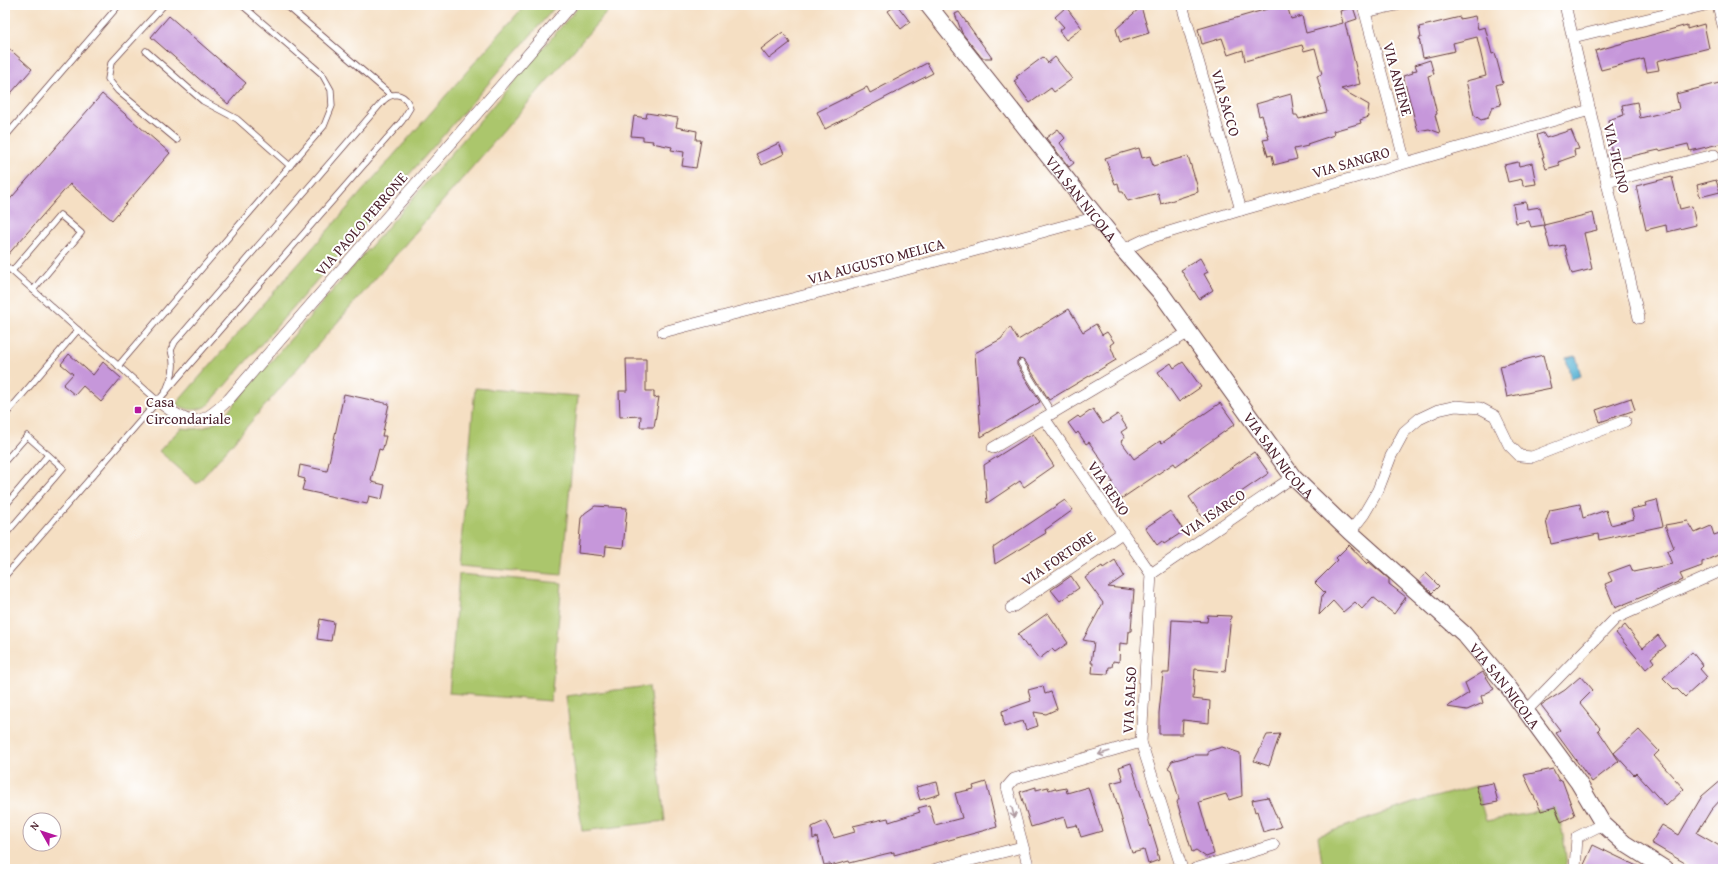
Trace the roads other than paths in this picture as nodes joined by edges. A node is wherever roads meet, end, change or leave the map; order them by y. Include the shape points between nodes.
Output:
1 (119, 5) edge
2 (164, 5) edge
3 (242, 5) edge
4 (286, 5) edge
5 (571, 5) edge
6 (928, 5) edge
7 (1182, 5) edge
8 (1397, 5) edge
9 (1565, 5) edge
10 (1705, 5) edge
11 (1718, 5) edge
12 (1364, 9) edge
13 (1723, 25) edge
14 (1573, 37) junction
15 (146, 51) dead end
16 (391, 94) junction
17 (1590, 110) junction
18 (5, 137) edge
19 (177, 140) dead end
20 (1714, 155) dead end
21 (1405, 162) junction
22 (290, 166) junction
23 (1607, 182) junction
24 (1241, 210) junction
25 (1097, 217) junction
26 (1123, 250) junction
27 (5, 265) edge
28 (12, 271) junction
29 (33, 290) junction
30 (1639, 318) dead end
31 (78, 330) junction
32 (662, 332) dead end
33 (1189, 332) junction
34 (1021, 363) dead end
35 (118, 366) junction
36 (162, 397) junction
37 (5, 405) edge
38 (10, 409) junction
39 (5, 415) edge
40 (1048, 415) junction
41 (1624, 421) dead end
42 (993, 448) dead end
43 (48, 455) junction
44 (5, 461) edge
45 (1293, 477) junction
46 (5, 506) edge
47 (1350, 532) junction
48 (1122, 533) junction
49 (5, 535) edge
50 (1723, 570) edge
51 (1151, 574) junction
52 (5, 576) edge
53 (1011, 608) dead end
54 (1526, 711) junction
55 (1141, 742) junction
56 (1603, 824) junction
57 (1274, 845) dead end
58 (1022, 847) junction
59 (936, 869) edge
60 (1029, 869) edge
61 (1182, 869) edge
62 (1195, 869) edge
63 (1575, 869) edge
64 (1665, 869) edge

1 - 18 lane
2 - 19 lane via 111,63 108,79 118,91
3 - 22 lane via 322,74 331,90 332,106 324,126
4 - 16 lane
5 - 36 street, VIA PAOLO PERRONE via 229,399 210,416 200,420 187,420 173,413
6 - 25 street, VIA SAN NICOLA
7 - 24 street, VIA SACCO
8 - 12 street
9 - 14 street, VIA TICINO
10 - 14 street
11 - 13 street
12 - 21 street, VIA ANIENE
14 - 17 street, VIA TICINO
15 - 22 lane via 203,101 237,119
16 - 36 lane via 175,342 171,350 173,371
16 - 36 lane via 398,94 408,102 410,108 402,121
17 - 21 street, VIA SANGRO
17 - 23 street, VIA TICINO
20 - 23 street
21 - 24 street, VIA SANGRO
22 - 35 lane
23 - 30 street, VIA TICINO
24 - 26 street, VIA SANGRO via 1146,239
25 - 26 street, VIA SAN NICOLA
25 - 32 street, VIA AUGUSTO MELICA via 893,273
26 - 33 street, VIA SAN NICOLA via 1161,293
27 - 28 lane
28 - 29 lane
28 - 29 lane via 60,215 81,233
29 - 31 lane
31 - 35 lane
31 - 38 lane
33 - 40 street
33 - 45 street, VIA SAN NICOLA
34 - 40 lane
35 - 36 lane
36 - 52 lane
37 - 38 lane
38 - 39 lane
40 - 42 street
40 - 48 street, VIA RENO
41 - 47 street via 1532,457 1520,456 1509,445 1495,416 1480,408 1456,406 1438,410 1419,419 1404,432 1378,490
43 - 44 lane via 27,436
43 - 46 lane
43 - 49 lane via 63,468
45 - 47 street, VIA SAN NICOLA
45 - 51 street, VIA ISARCO
47 - 54 street, VIA SAN NICOLA via 1464,634
48 - 51 street, VIA RENO
48 - 53 street, VIA FORTORE
50 - 54 street via 1616,618
51 - 55 street, VIA SALSO
54 - 56 street, VIA SAN NICOLA via 1578,782
55 -> 58 street via 1014,779 1007,787
55 - 61 street, VIA SALSO
56 - 63 street via 1577,837
56 - 64 street, VIA SAN NICOLA via 1624,843
57 - 62 street
58 - 59 street
58 - 60 street

